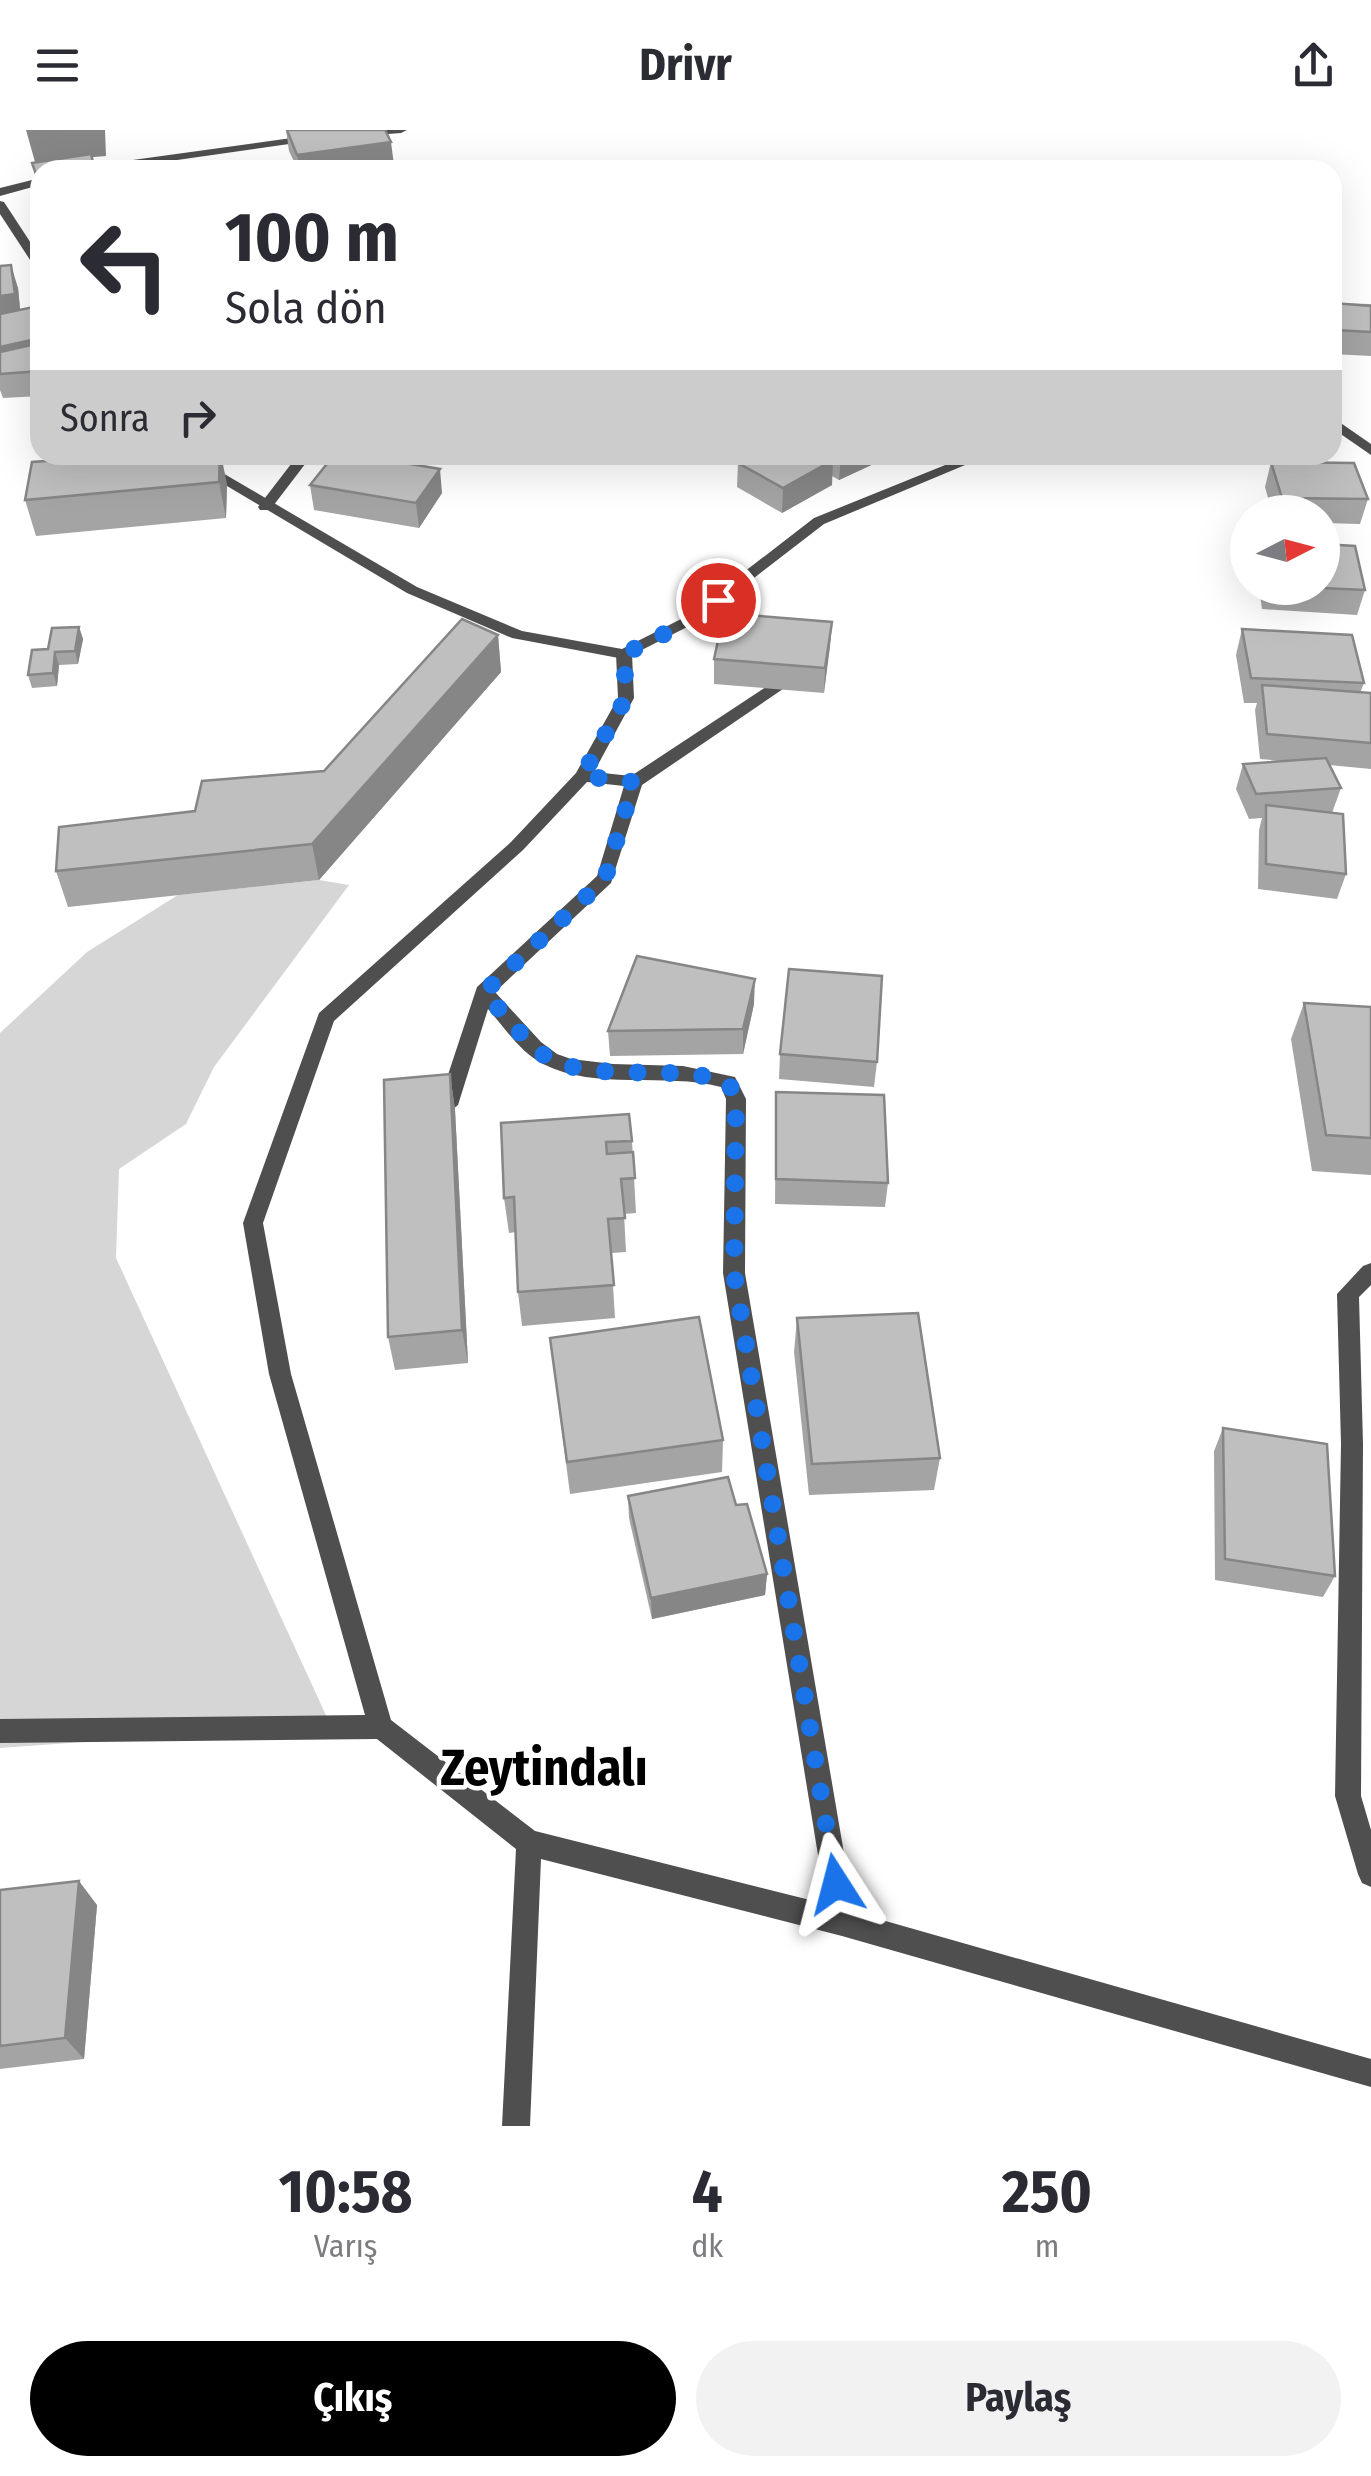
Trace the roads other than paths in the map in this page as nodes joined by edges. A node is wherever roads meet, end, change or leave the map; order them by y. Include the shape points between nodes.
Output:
1 (401, 130) edge
2 (354, 134) edge
3 (334, 136) edge
4 (156, 160) edge
5 (30, 183) edge
6 (0, 192) edge
7 (0, 205) edge
8 (0, 223) edge
9 (18, 229) junction
10 (30, 249) edge
11 (1342, 429) edge
12 (1371, 451) edge
13 (198, 465) edge
14 (297, 465) edge
15 (957, 465) edge
16 (265, 507) junction
17 (624, 654) junction
18 (775, 689) edge
19 (582, 776) junction
20 (634, 782) junction
21 (484, 992) junction
22 (448, 1105) edge
23 (1371, 1272) edge
24 (380, 1727) junction
25 (0, 1731) edge
26 (530, 1843) junction
27 (1371, 1874) edge
28 (842, 1922) junction
29 (1371, 2073) edge
30 (516, 2126) edge

1 - 2 street
3 - 4 street
5 - 6 street
7 - 9 street
8 - 9 street
9 - 10 street
11 - 12 street
13 - 16 street
14 - 16 street
15 - 17 street via 819,521 692,620
16 - 17 street via 412,590 518,636
17 - 19 street via 626,698
18 - 20 street
19 - 20 street
19 - 24 street via 517,846 326,1018 253,1223 280,1374
20 - 21 street via 605,879
21 - 22 street
21 - 28 street via 549,1058 605,1070 697,1071 728,1082 736,1098 734,1273
23 - 27 street via 1348,1294 1348,1796
24 - 25 street
24 - 26 street
26 - 28 street
26 - 30 street
28 - 29 street

